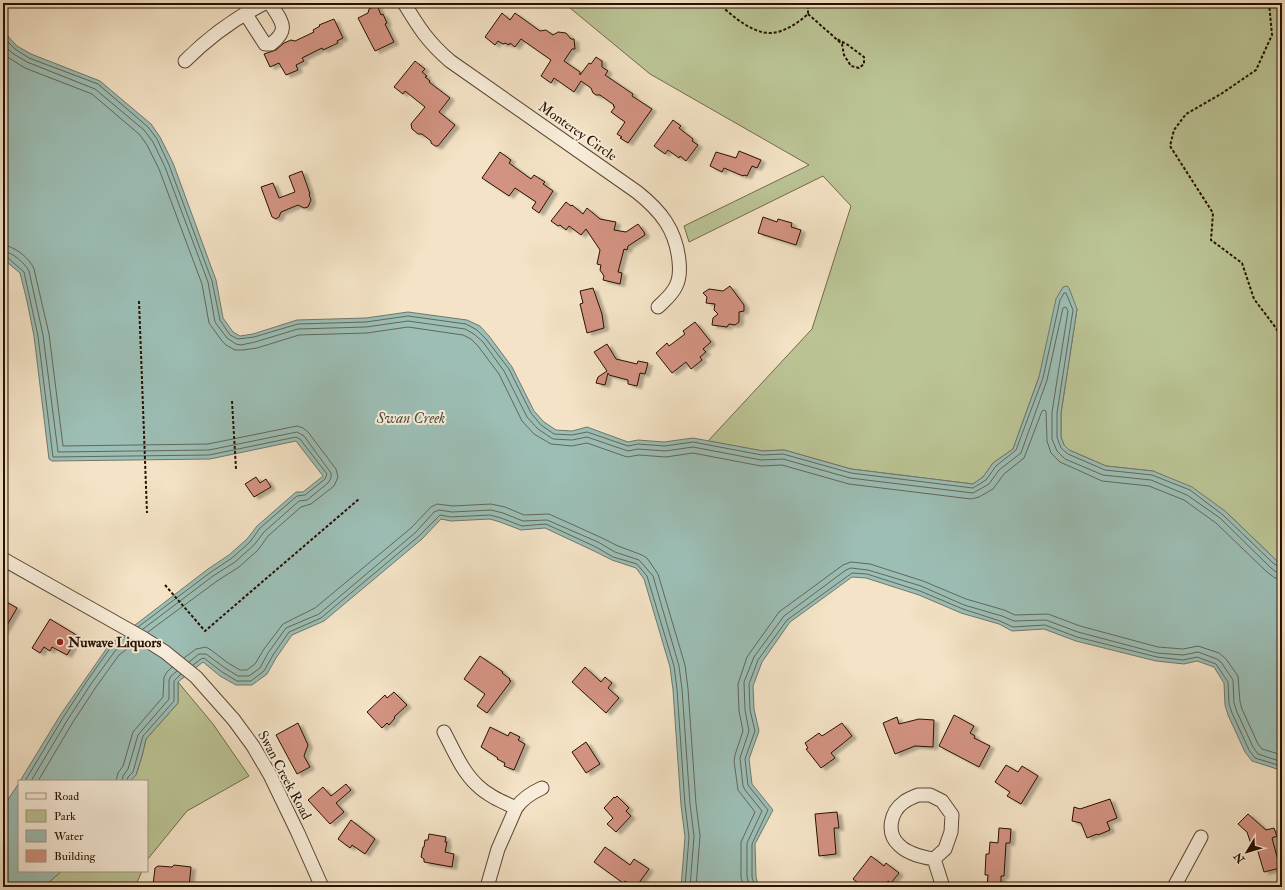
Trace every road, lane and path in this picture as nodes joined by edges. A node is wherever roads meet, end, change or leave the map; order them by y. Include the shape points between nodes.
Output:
1 (265, 3) edge
2 (270, 3) edge
3 (404, 3) edge
4 (718, 3) edge
5 (808, 3) edge
6 (1269, 3) edge
7 (245, 13) junction
8 (808, 14) junction
9 (837, 39) junction
10 (185, 61) dead end
11 (139, 301) dead end
12 (658, 306) dead end
13 (1282, 340) edge
14 (232, 401) dead end
15 (236, 470) dead end
16 (359, 499) dead end
17 (147, 513) dead end
18 (3, 559) edge
19 (165, 585) dead end
20 (444, 732) dead end
21 (542, 788) dead end
22 (516, 808) junction
23 (1201, 837) dead end
24 (934, 859) junction
25 (322, 887) edge
26 (487, 887) edge
27 (944, 887) edge
28 (1174, 887) edge

1 - 7 street
2 - 7 street via 283,28 282,34 271,44 265,44
3 - 12 street, Monterey Circle via 429,42 450,61 618,179 648,201 659,213 674,237 680,270 672,294
4 - 8 path via 740,22 763,32 780,32
5 - 8 path
6 - 13 path via 1272,35 1256,70 1186,114 1174,130 1170,146 1213,213 1211,240 1242,263 1254,299
7 - 10 street via 202,44
8 - 9 path
9 - 9 path via 842,44 844,55 851,66 859,68 864,64 864,57
11 - 17 path
14 - 15 path
16 - 19 path via 205,631
18 - 25 street, Swan Creek Road via 143,638 196,677 254,746
20 - 22 street via 465,771 478,786
21 - 22 street via 529,795
22 - 26 street via 498,850
23 - 28 street
24 - 24 street via 947,845 952,815 942,801 930,795 918,795 903,802 895,812 890,823 892,834 899,845 908,851
24 - 27 street

